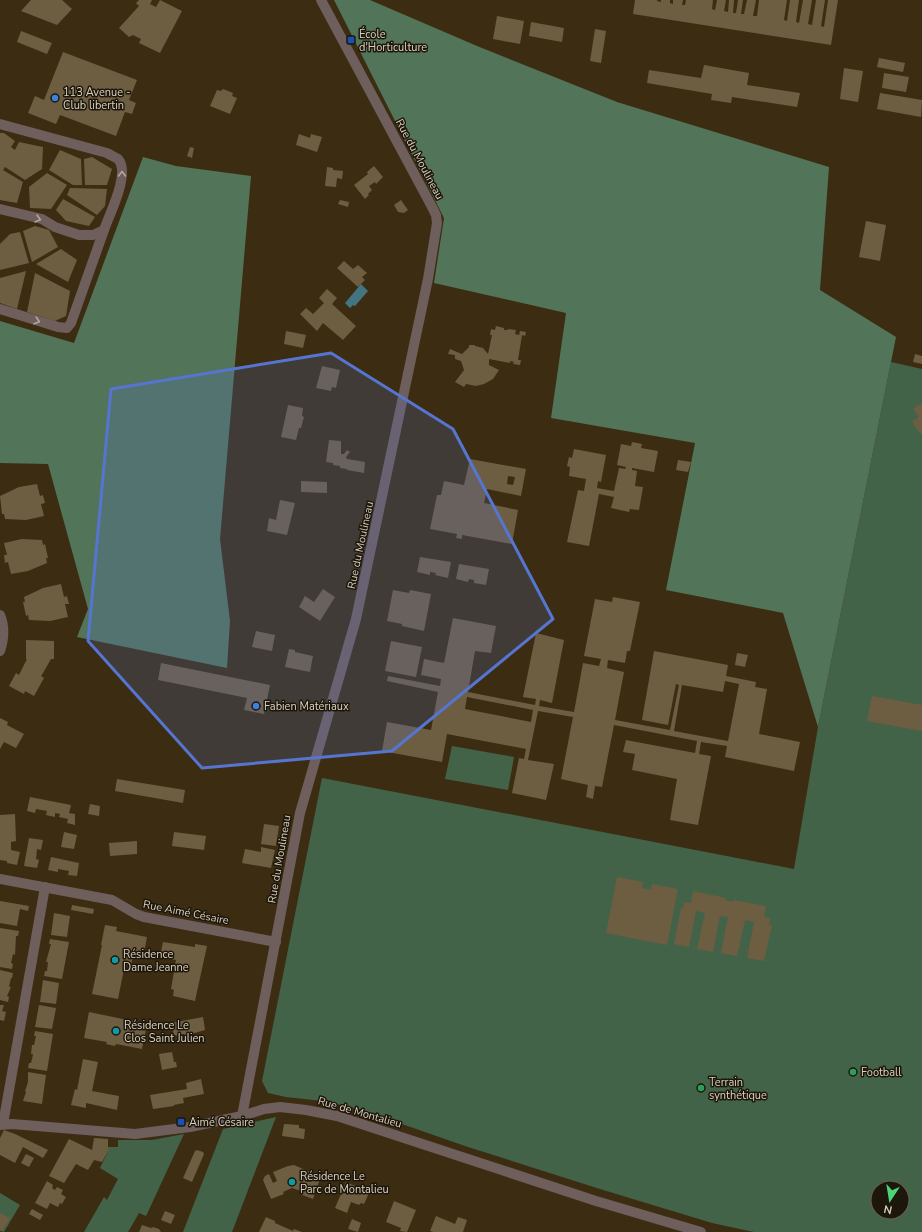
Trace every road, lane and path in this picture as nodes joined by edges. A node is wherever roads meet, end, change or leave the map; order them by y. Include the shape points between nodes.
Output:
1 (321, 0) edge
2 (0, 124) edge
3 (0, 209) edge
4 (104, 230) junction
5 (0, 309) edge
6 (0, 615) edge
7 (0, 651) edge
8 (0, 879) edge
9 (45, 887) junction
10 (276, 942) junction
11 (242, 1116) junction
12 (2, 1125) edge
13 (701, 1232) edge

1 - 10 street, Rue du Moulineau via 432,207 437,223 428,279 359,604 300,813
4 -> 2 street via 122,180 123,169 118,160 107,153
3 -> 4 street via 42,219 80,235 93,235
5 -> 4 street via 67,328
6 - 7 street via 4,624
8 - 9 street, Rue Aimé Césaire
9 - 10 street, Rue Aimé Césaire via 112,900 144,917
9 - 12 street
10 - 11 street, Rue du Moulineau
11 - 12 street, Rue de Montalieu via 144,1134
11 - 13 street, Rue de Montalieu via 280,1107 337,1116 596,1201

